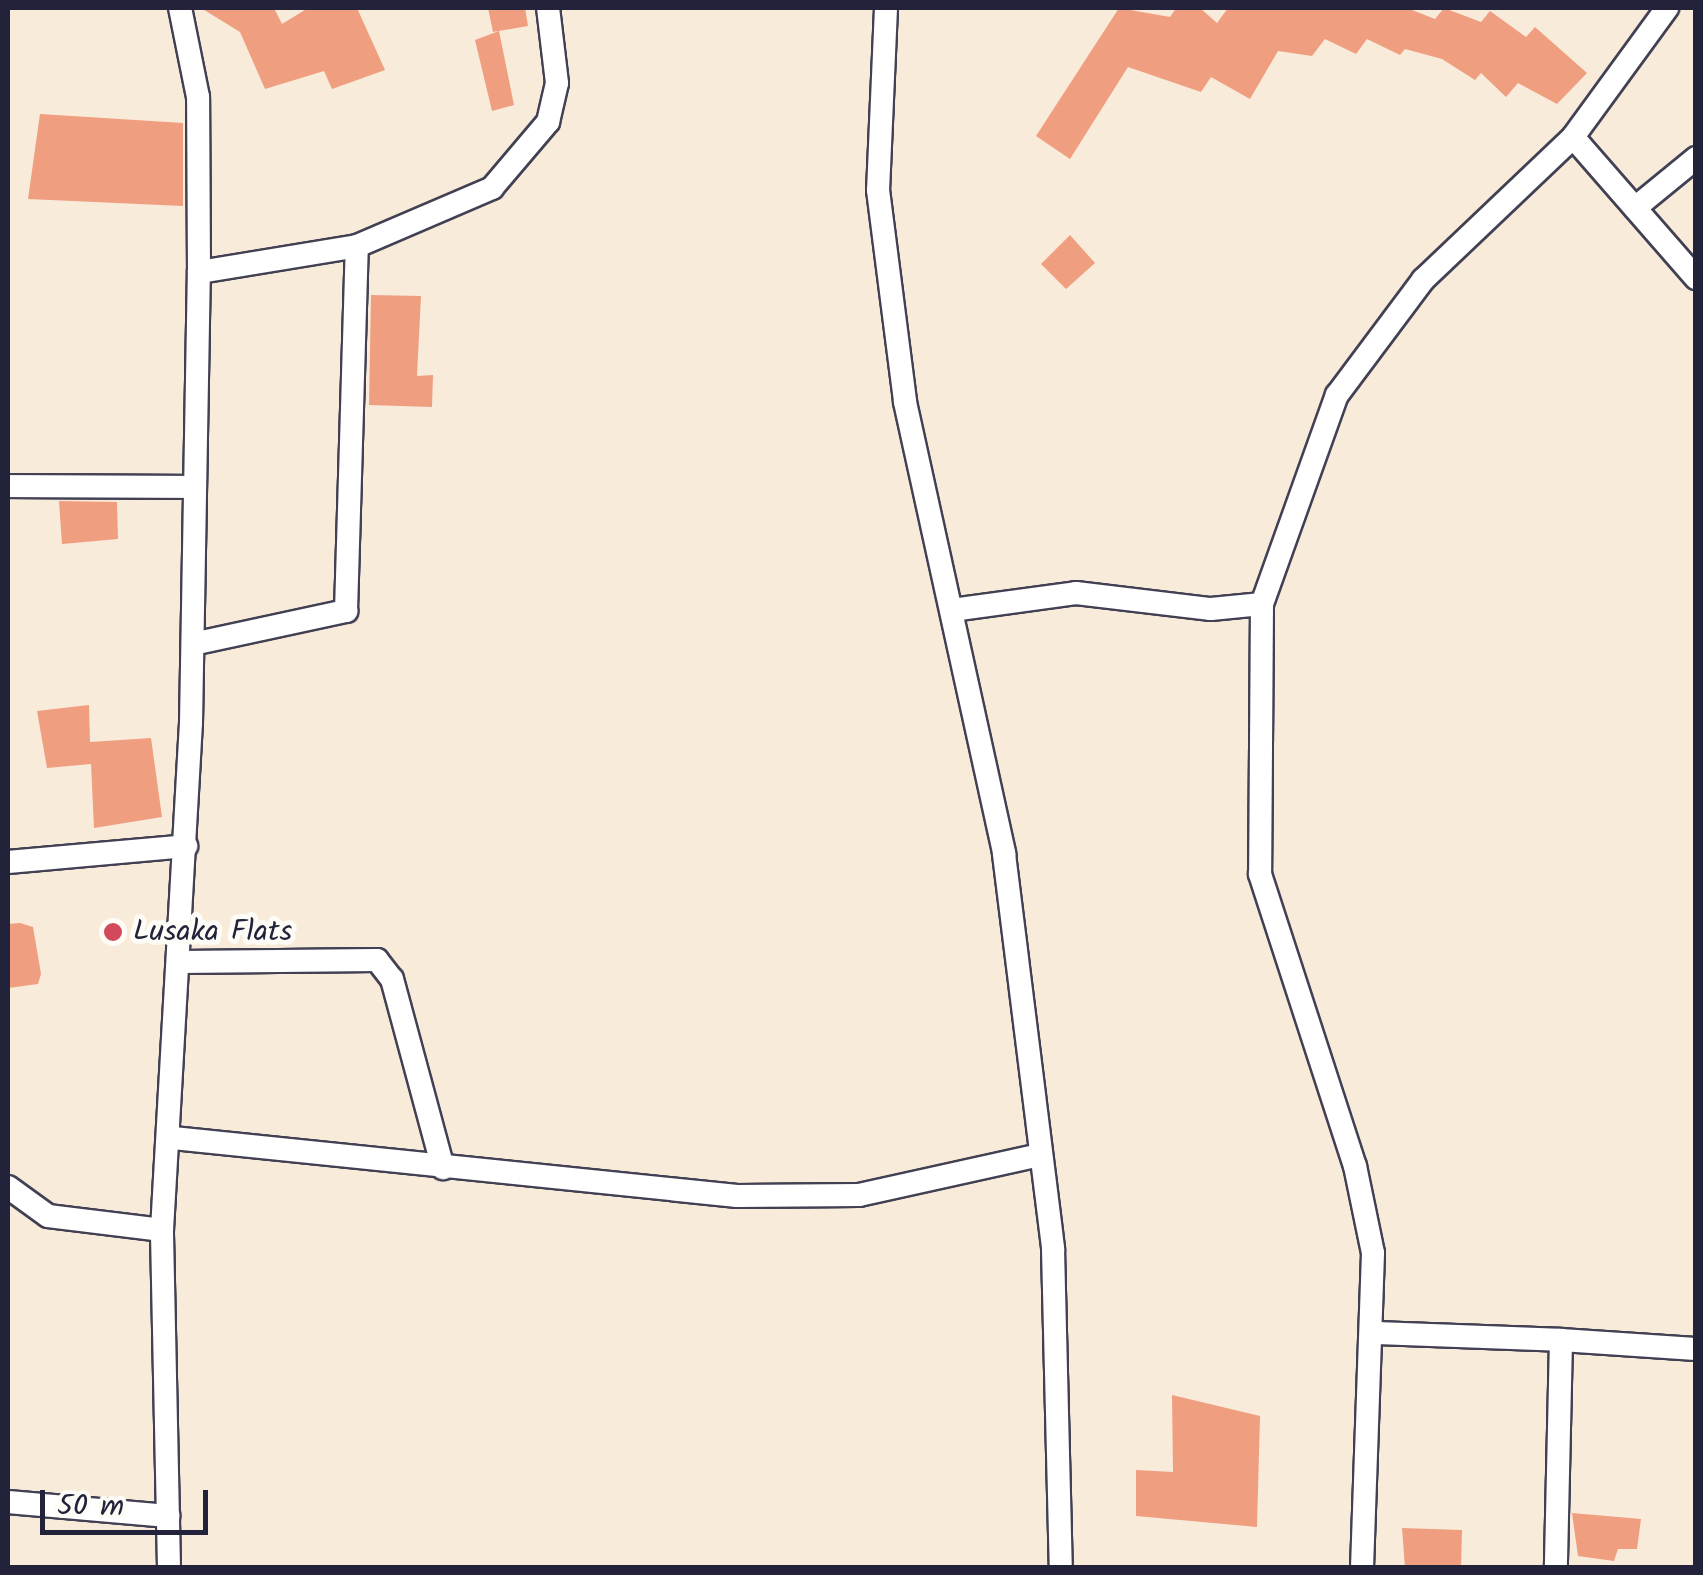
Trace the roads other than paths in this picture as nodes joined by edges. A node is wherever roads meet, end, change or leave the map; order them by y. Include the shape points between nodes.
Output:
1 (180, 8) edge
2 (548, 8) edge
3 (886, 8) edge
4 (1667, 8) edge
5 (1573, 137) junction
6 (1696, 158) edge
7 (1635, 208) junction
8 (357, 246) junction
9 (199, 272) junction
10 (1696, 278) edge
11 (8, 486) edge
12 (195, 488) junction
13 (1262, 604) junction
14 (952, 610) junction
15 (193, 644) junction
16 (186, 846) junction
17 (8, 862) edge
18 (180, 962) junction
19 (172, 1138) junction
20 (1039, 1155) junction
21 (444, 1168) junction
22 (8, 1186) edge
23 (162, 1230) junction
24 (1374, 1334) junction
25 (1562, 1340) junction
26 (1696, 1349) edge
27 (8, 1502) edge
28 (168, 1516) junction
29 (1363, 1566) edge
30 (169, 1568) edge
31 (1060, 1568) edge
32 (1556, 1568) edge

1 - 9 street via 198,97
2 - 8 street via 558,82 548,122 522,158 452,210
3 - 14 street via 878,190 905,402
4 - 5 street
5 - 7 street
5 - 13 street via 1423,280 1337,395
6 - 7 street
7 - 10 street
8 - 9 street
8 - 15 street via 346,611
9 - 12 street
11 - 12 street
12 - 15 street
13 - 14 street via 1211,609 1076,594
13 - 24 street via 1260,874 1354,1166 1373,1253
14 - 20 street via 1004,854
15 - 16 street
16 - 17 street
16 - 18 street
18 - 19 street
18 - 21 street via 377,960 392,979
19 - 21 street
19 - 23 street
20 - 21 street via 859,1194 738,1196
20 - 31 street via 1053,1249
22 - 23 street via 48,1216
23 - 28 street
24 - 25 street
24 - 29 street
25 - 26 street
25 - 32 street
27 - 28 street
28 - 30 street

